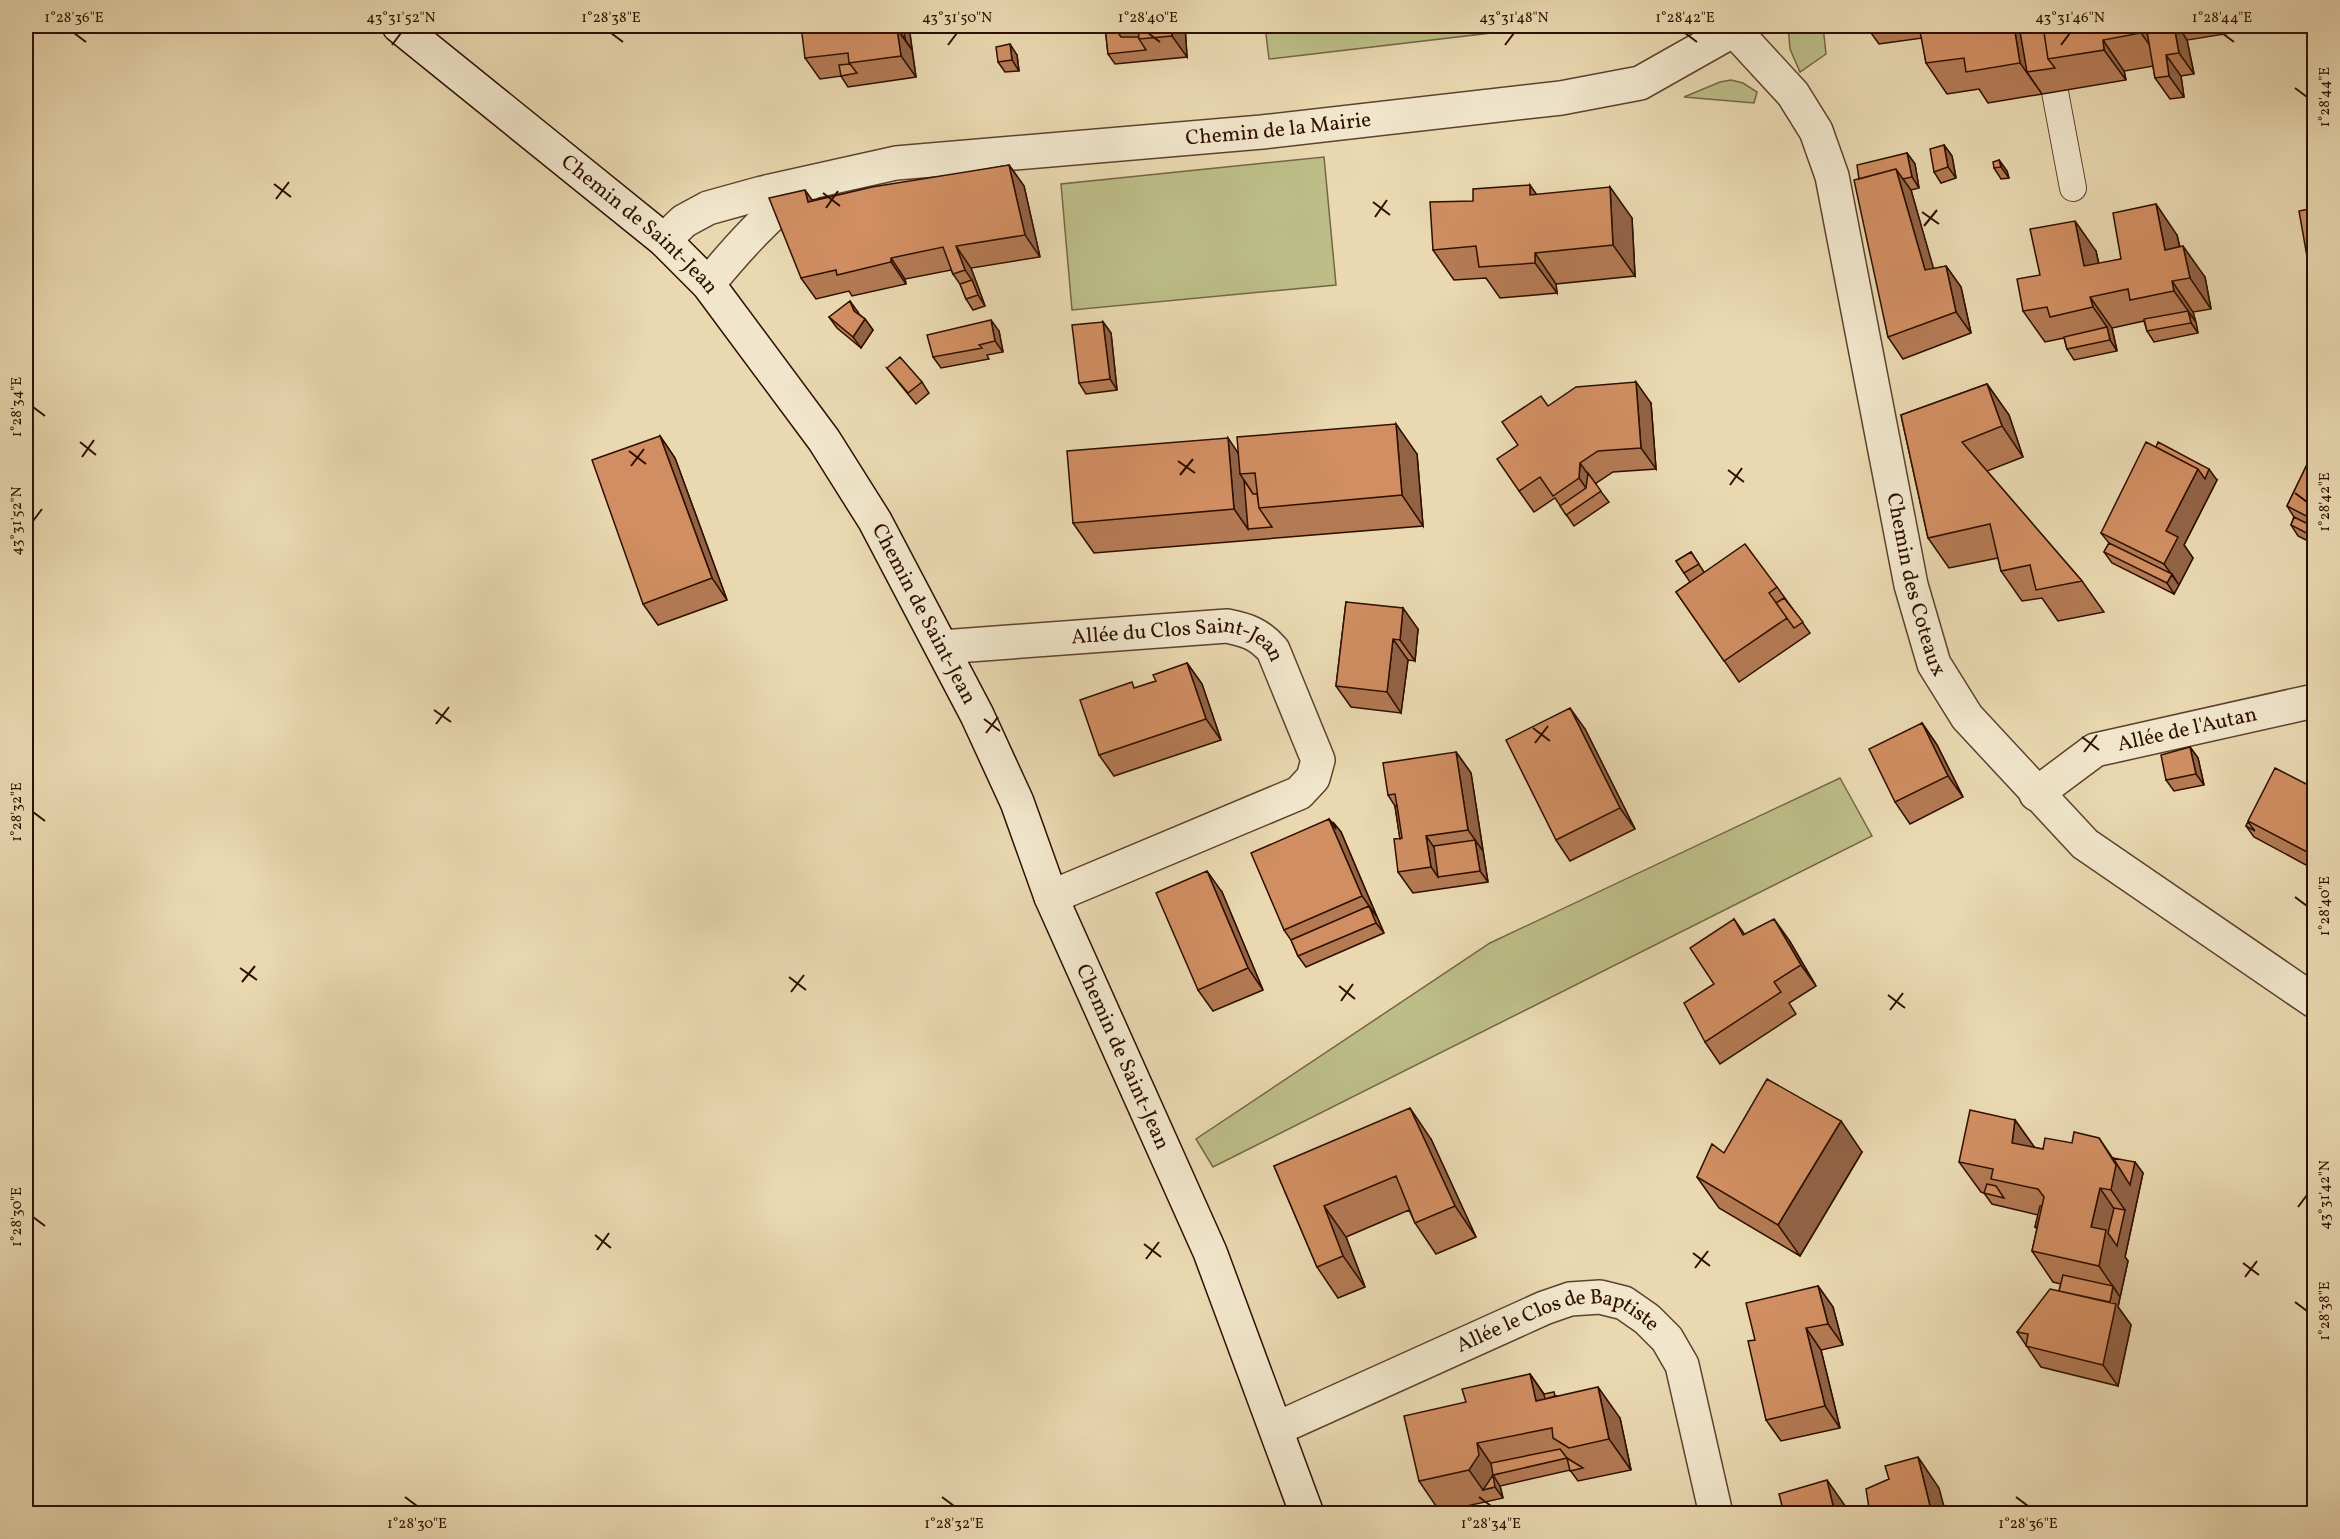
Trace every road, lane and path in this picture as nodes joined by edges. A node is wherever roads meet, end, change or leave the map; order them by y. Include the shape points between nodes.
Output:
1 (399, 26) edge
2 (1735, 27) edge
3 (2055, 92) edge
4 (809, 184) junction
5 (2073, 188) dead end
6 (664, 240) junction
7 (708, 284) junction
8 (942, 647) junction
9 (2314, 701) edge
10 (2036, 794) junction
11 (1051, 897) junction
12 (2314, 1001) edge
13 (1276, 1429) junction
14 (1307, 1514) edge
15 (1716, 1514) edge

1 - 6 street, Chemin de Saint-Jean
2 - 4 street, Chemin de la Mairie via 1640,83 1561,98 1262,132 896,163
2 - 10 street, Chemin des Coteaux via 1793,94 1816,131 1832,176 1911,585 1934,664 1967,717
3 - 5 lane
4 - 6 street, Chemin de la Mairie via 708,208 684,221
4 - 7 street, Chemin de la Mairie via 777,208
6 - 7 street, Chemin de Saint-Jean
7 - 8 street, Chemin de Saint-Jean via 824,440 875,521
8 - 11 street, Chemin de Saint-Jean via 1017,802
8 - 11 street, Allée du Clos Saint-Jean via 1227,626 1254,633 1273,650 1318,760 1313,778 1299,793
9 - 10 street, Allée de l'Autan via 2095,750
10 - 12 street, Chemin des Coteaux via 2085,844
11 - 13 street, Chemin de Saint-Jean via 1210,1252
13 - 14 street, Chemin de Saint-Jean
13 - 15 street, Allée le Clos de Baptiste via 1544,1308 1570,1299 1600,1297 1624,1304 1647,1319 1667,1340 1682,1365

